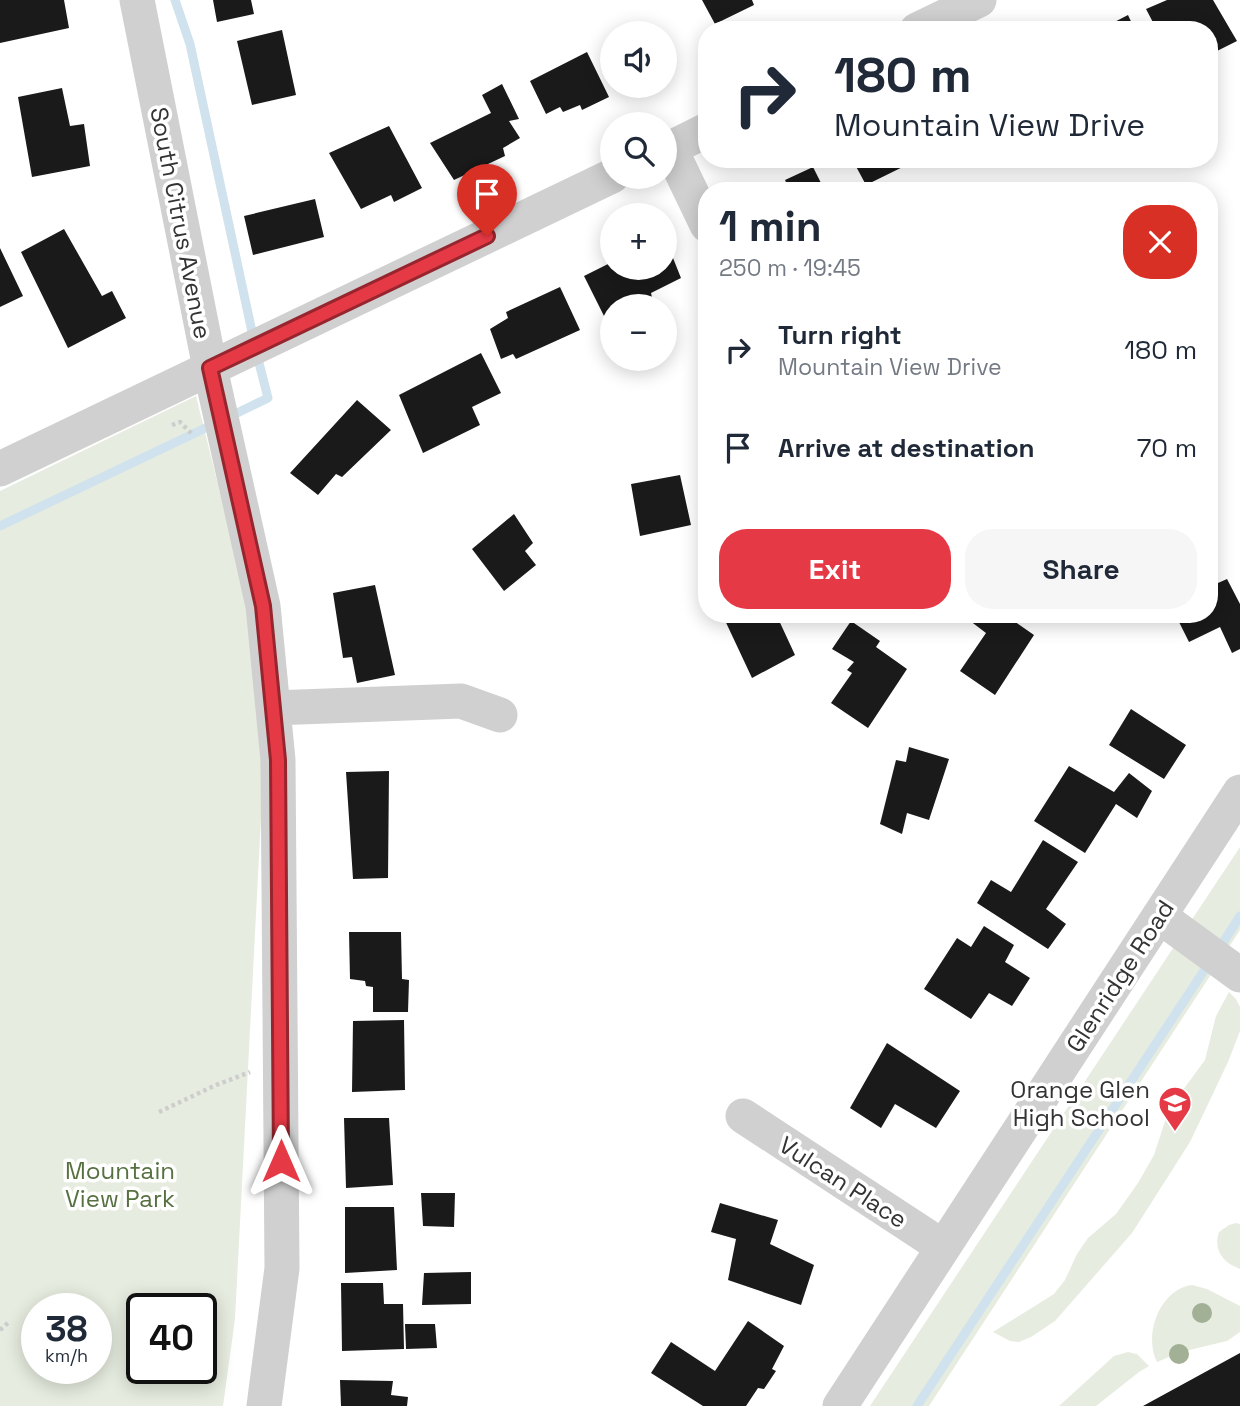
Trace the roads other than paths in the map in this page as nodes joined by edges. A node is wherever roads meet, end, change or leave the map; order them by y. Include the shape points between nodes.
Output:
1 (137, 0) edge
2 (979, 0) edge
3 (936, 21) edge
4 (698, 135) edge
5 (677, 144) edge
6 (677, 168) edge
7 (600, 182) edge
8 (698, 208) edge
9 (210, 368) junction
10 (0, 469) edge
11 (273, 708) junction
12 (500, 715) dead end
13 (1240, 792) edge
14 (1159, 916) junction
15 (1240, 975) edge
16 (743, 1116) dead end
17 (943, 1247) junction
18 (264, 1406) edge
19 (840, 1406) edge

1 - 9 street, South Citrus Avenue
2 - 3 street
4 - 5 street
6 - 8 street
7 - 9 street
9 - 10 street
9 - 11 street, South Citrus Avenue via 263,606
11 - 12 street via 461,701
11 - 18 street, South Citrus Avenue via 278,760 282,1268
13 - 14 street, Glenridge Road
14 - 15 street
14 - 17 street, Glenridge Road
16 - 17 street, Vulcan Place
17 - 19 street, Glenridge Road

